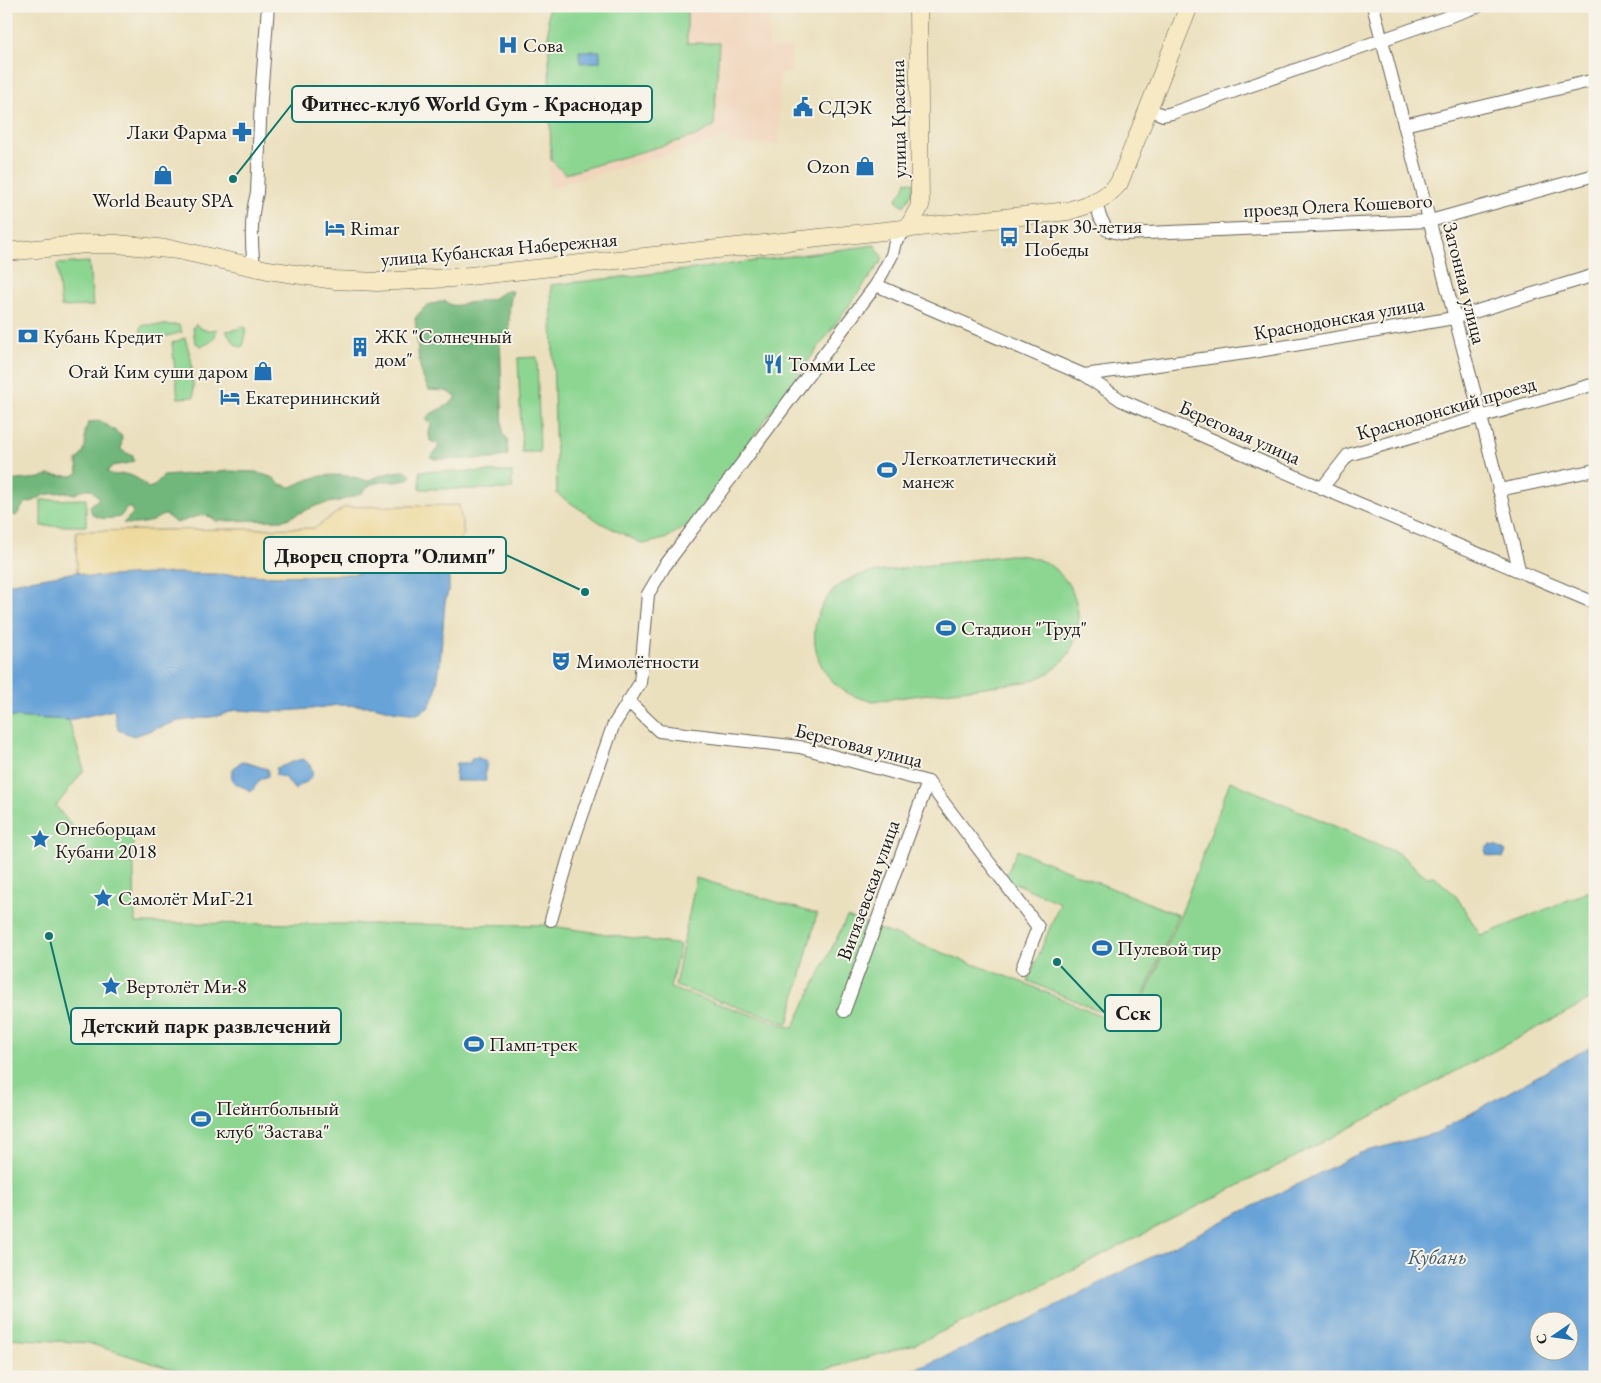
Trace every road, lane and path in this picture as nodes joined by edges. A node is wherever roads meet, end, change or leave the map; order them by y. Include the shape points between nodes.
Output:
1 (268, 6) edge
2 (918, 6) edge
3 (1373, 6) edge
4 (1479, 6) edge
5 (1188, 8) edge
6 (1383, 39) junction
7 (1595, 80) edge
8 (1148, 109) junction
9 (1404, 125) junction
10 (1595, 175) edge
11 (1096, 202) junction
12 (1430, 221) junction
13 (908, 228) junction
14 (6, 252) edge
15 (254, 267) junction
16 (1595, 275) edge
17 (876, 286) junction
18 (1454, 318) junction
19 (1084, 375) junction
20 (1595, 384) edge
21 (1481, 417) junction
22 (1595, 470) edge
23 (1322, 488) junction
24 (1499, 490) junction
25 (1519, 570) junction
26 (1595, 603) edge
27 (628, 701) junction
28 (928, 782) junction
29 (551, 920) dead end
30 (1022, 968) dead end
31 (844, 1011) dead end

1 - 15 street via 257,194 252,222
2 - 13 main road, улица Красина via 920,206
3 - 6 street, Затонная улица
4 - 6 street
5 - 8 main road
6 - 8 street via 1172,113 1163,115
6 - 9 street, Затонная улица
7 - 9 street
8 - 11 main road via 1119,183 1110,194
9 - 12 street, Затонная улица
10 - 12 street, проезд Олега Кошевого
11 - 12 street, проезд Олега Кошевого via 1107,230 1123,234
11 - 13 main road, улица Кубанская Набережная via 1068,210
12 - 18 street, Затонная улица
13 - 15 main road, улица Кубанская Набережная via 451,278 377,282 336,280
13 - 17 street via 895,242
14 - 15 main road, улица Кубанская Набережная via 117,244 178,250
16 - 18 street, Краснодонская улица
17 - 19 street, Береговая улица
17 - 27 street via 657,578 648,594 640,683
18 - 19 street, Краснодонская улица via 1253,352
18 - 21 street, Затонная улица
19 - 23 street, Береговая улица via 1121,400
20 - 21 street, Краснодонский проезд
21 - 23 street, Краснодонский проезд via 1348,455
21 - 24 street, Затонная улица
22 - 24 street
23 - 25 street, Береговая улица
24 - 25 street, Затонная улица
25 - 26 street, Береговая улица
27 - 28 street, Береговая улица via 659,731 800,747
27 - 29 street via 613,726 575,836
28 - 30 street, Береговая улица via 1038,927
28 - 31 street, Витязевская улица

